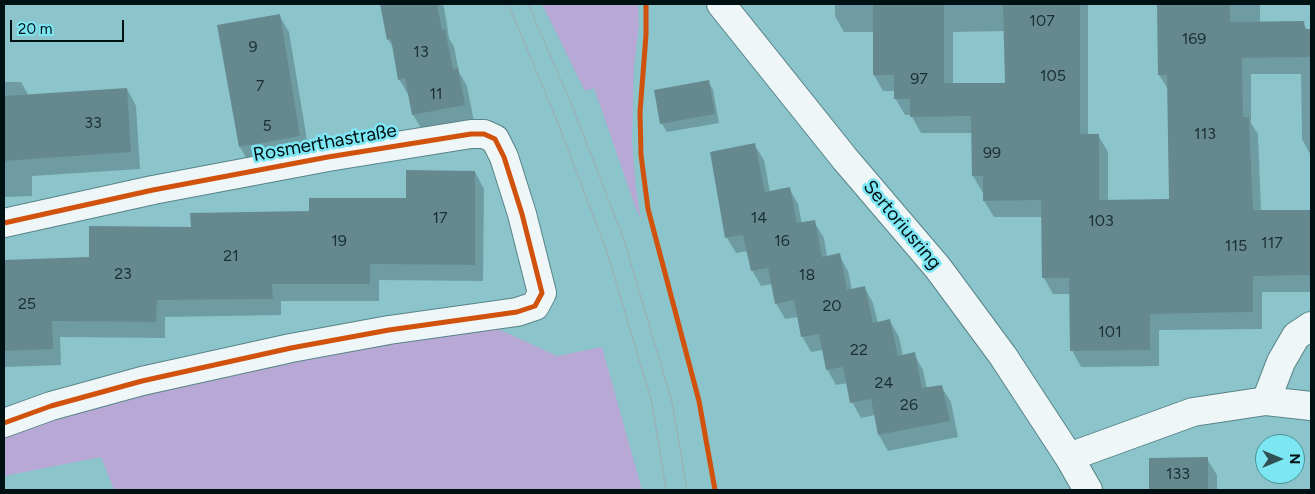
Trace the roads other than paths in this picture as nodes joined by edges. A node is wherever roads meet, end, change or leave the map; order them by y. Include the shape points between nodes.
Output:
1 (721, 4) edge
2 (4, 223) edge
3 (1311, 326) edge
4 (1266, 401) junction
5 (1311, 406) edge
6 (4, 423) edge
7 (1069, 457) junction
8 (1088, 490) edge

1 - 7 street, Sertoriusring via 938,268 1003,356
2 - 6 street, Rosmerthastraße via 153,190 347,154 484,134 495,139 504,157 542,292 535,306 517,312 291,348 142,381 51,406
3 - 4 street via 1296,336 1281,362
4 - 5 street
4 - 7 street via 1194,412
7 - 8 street, Sertoriusring

